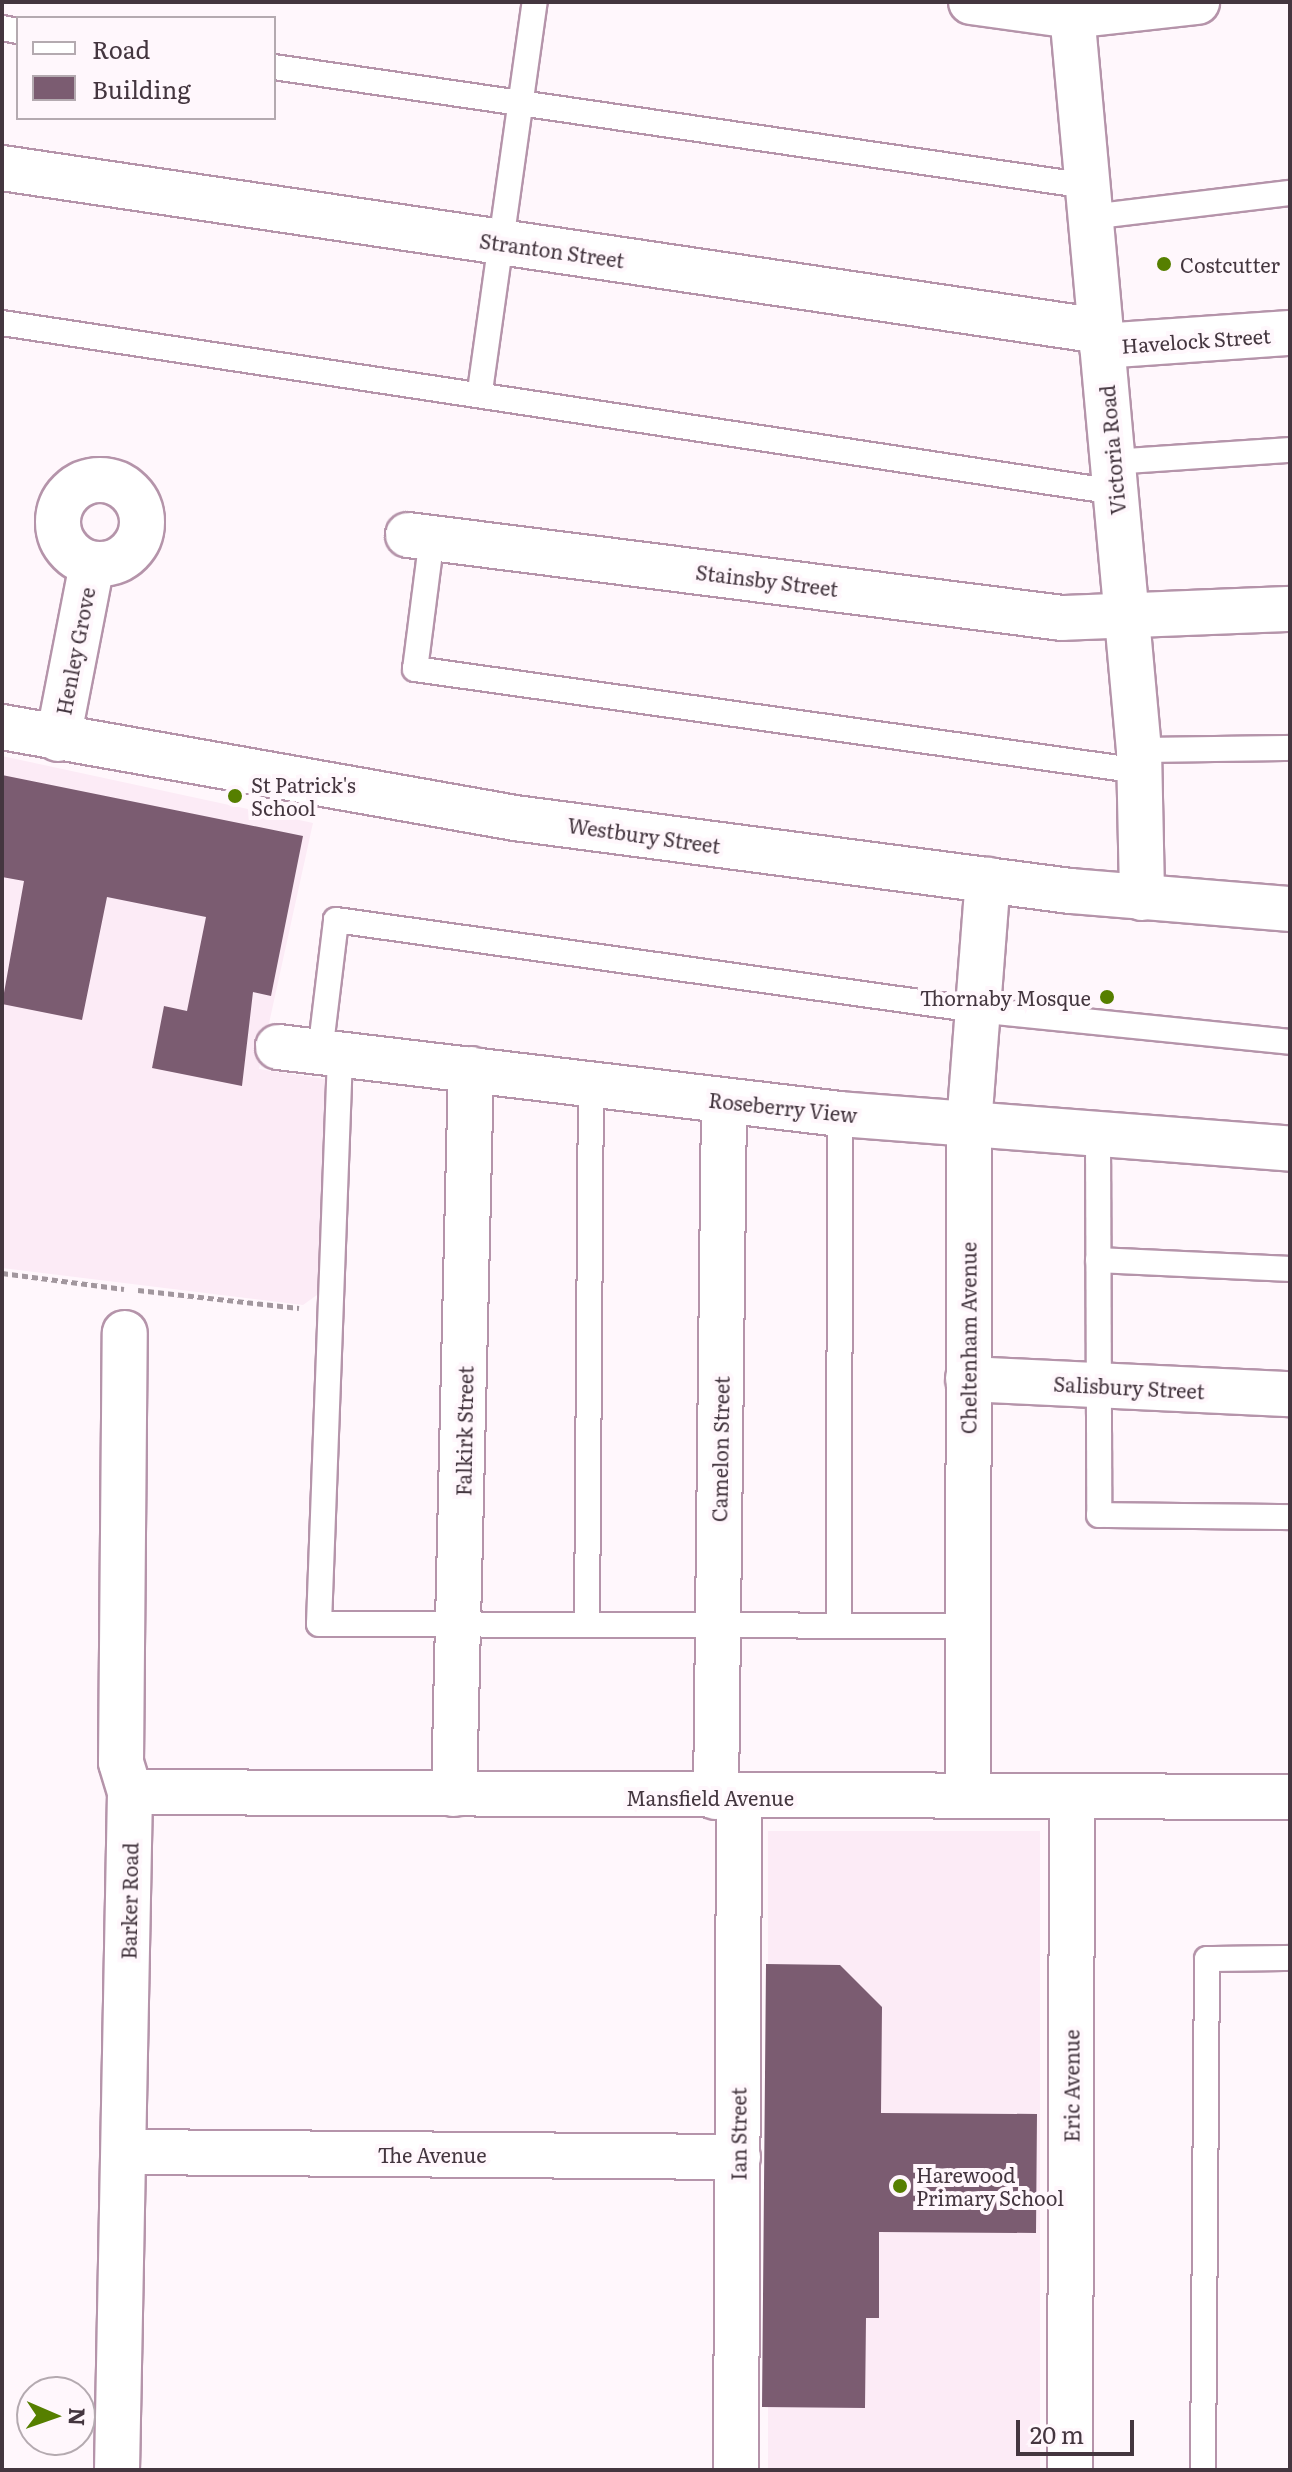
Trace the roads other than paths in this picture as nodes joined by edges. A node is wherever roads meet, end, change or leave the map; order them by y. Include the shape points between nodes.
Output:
1 (535, 2) edge
2 (971, 2) edge
3 (1197, 2) edge
4 (1071, 9) edge
5 (276, 67) edge
6 (522, 102) junction
7 (2, 168) edge
8 (1290, 193) edge
9 (1090, 201) junction
10 (502, 243) junction
11 (2, 323) edge
12 (1290, 333) edge
13 (1102, 339) junction
14 (480, 391) junction
15 (1290, 450) edge
16 (1114, 477) junction
17 (420, 536) joint
18 (92, 564) dead end
19 (1290, 609) edge
20 (1125, 615) junction
21 (2, 727) edge
22 (58, 739) junction
23 (1290, 748) edge
24 (1140, 761) junction
25 (988, 880) junction
26 (1142, 898) junction
27 (1290, 909) edge
28 (976, 1010) junction
29 (1290, 1042) edge
30 (313, 1052) junction
31 (471, 1069) junction
32 (591, 1083) junction
33 (724, 1101) junction
34 (840, 1114) junction
35 (969, 1125) junction
36 (1098, 1136) junction
37 (1290, 1149) edge
38 (1098, 1260) junction
39 (1290, 1269) edge
40 (125, 1333) dead end
41 (968, 1379) junction
42 (1098, 1385) junction
43 (1290, 1394) edge
44 (1290, 1517) edge
45 (839, 1623) junction
46 (460, 1624) junction
47 (587, 1624) junction
48 (718, 1625) junction
49 (968, 1626) junction
50 (130, 1792) junction
51 (454, 1794) junction
52 (968, 1796) junction
53 (728, 1797) junction
54 (1072, 1797) junction
55 (1290, 1797) edge
56 (1290, 1958) edge
57 (126, 2152) junction
58 (738, 2157) junction
59 (117, 2470) edge
60 (736, 2470) edge
61 (1070, 2470) edge
62 (1203, 2470) edge

1 - 6 lane
2 - 4 street
3 - 4 street
4 - 9 street, Victoria Road
5 - 6 lane
6 - 9 lane
6 - 10 lane
7 - 10 street, Stranton Street
8 - 9 lane
9 - 13 street, Victoria Road
10 - 13 street, Stranton Street
10 - 14 lane
11 - 14 lane
12 - 13 street, Havelock Street
13 - 16 street, Victoria Road
14 - 16 lane
15 - 16 lane
16 - 20 street, Victoria Road
17 - 20 street, Stainsby Street via 1062,618
17 - 24 lane via 415,669
18 - 22 street, Henley Grove
19 - 20 street, Stainsby Street
20 - 24 street, Victoria Road
21 - 22 street, Westbury Street
22 - 25 street, Westbury Street via 368,796
23 - 24 lane
24 - 26 street, Victoria Road
25 - 26 street, Westbury Street
25 - 28 street, Cheltenham Avenue
26 - 27 street, Westbury Street
28 - 29 lane
28 - 30 lane via 336,920
28 - 35 street, Cheltenham Avenue
30 - 31 street, Roseberry View
30 - 46 lane via 328,1311 319,1624
31 - 32 street, Roseberry View
31 - 46 street, Falkirk Street
32 - 33 street, Roseberry View
32 - 47 lane
33 - 34 street, Roseberry View
33 - 48 street, Camelon Street
34 - 35 street, Roseberry View
34 - 45 lane
35 - 36 street, Roseberry View
35 - 41 street, Cheltenham Avenue
36 - 37 street, Roseberry View
36 - 38 lane
38 - 39 lane
38 - 42 lane
40 - 50 street, Barker Road via 121,1762
41 - 42 street, Salisbury Street
41 - 49 street, Cheltenham Avenue
42 - 43 street, Salisbury Street
42 - 44 lane via 1099,1515
45 - 48 lane
45 - 49 lane
46 - 47 lane
46 - 51 street, Falkirk Street
47 - 48 lane
48 - 53 street, Camelon Street
49 - 52 street, Cheltenham Avenue
50 - 51 street, Mansfield Avenue
50 - 57 street, Barker Road
51 - 53 street, Mansfield Avenue
52 - 53 street, Mansfield Avenue
52 - 54 street, Mansfield Avenue
53 - 58 street, Ian Street
54 - 55 street, Mansfield Avenue
54 - 61 street, Eric Avenue
56 - 62 lane via 1207,1959
57 - 58 street, The Avenue
57 - 59 street, Barker Road
58 - 60 street, Ian Street

